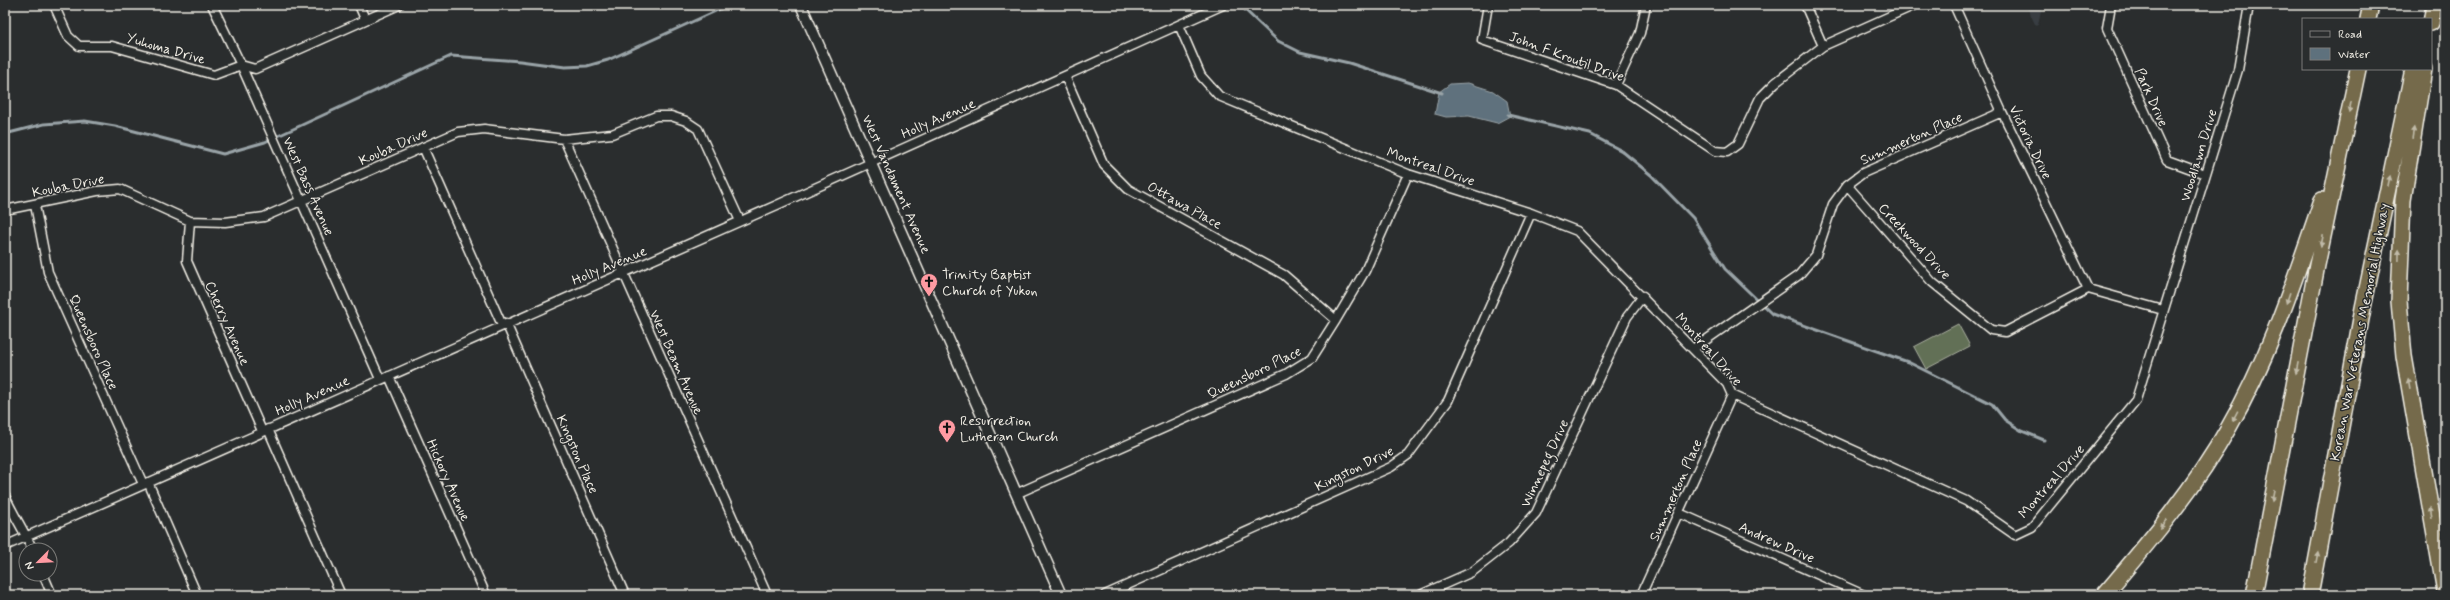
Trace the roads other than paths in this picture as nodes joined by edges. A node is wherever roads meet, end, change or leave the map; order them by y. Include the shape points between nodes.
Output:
1 (54, 5) edge
2 (212, 5) edge
3 (359, 5) edge
4 (399, 5) edge
5 (801, 5) edge
6 (1222, 5) edge
7 (1488, 5) edge
8 (1646, 5) edge
9 (1805, 5) edge
10 (1915, 5) edge
11 (1954, 5) edge
12 (2111, 5) edge
13 (2249, 5) edge
14 (2371, 5) edge
15 (2427, 5) edge
16 (2434, 5) edge
17 (2368, 18) edge
18 (2424, 18) edge
19 (2432, 18) edge
20 (365, 19) junction
21 (1179, 25) junction
22 (1823, 46) junction
23 (242, 65) junction
24 (2358, 70) edge
25 (2413, 70) edge
26 (2424, 70) edge
27 (1065, 76) junction
28 (1616, 85) junction
29 (2002, 112) junction
30 (564, 139) junction
31 (423, 146) junction
32 (2341, 148) junction
33 (872, 162) junction
34 (1408, 174) junction
35 (2206, 174) junction
36 (1847, 185) junction
37 (301, 201) junction
38 (35, 205) junction
39 (5, 210) edge
40 (1531, 213) junction
41 (190, 221) junction
42 (740, 221) junction
43 (623, 274) junction
44 (2088, 289) junction
45 (1643, 296) junction
46 (2163, 310) junction
47 (1336, 320) junction
48 (504, 324) junction
49 (1693, 349) junction
50 (389, 376) junction
51 (380, 379) junction
52 (1732, 395) junction
53 (265, 430) junction
54 (146, 483) junction
55 (1018, 494) junction
56 (5, 496) edge
57 (1679, 512) junction
58 (26, 536) junction
59 (29, 542) edge
60 (5, 546) edge
61 (46, 582) edge
62 (2445, 592) edge
63 (52, 595) edge
64 (197, 595) edge
65 (342, 595) edge
66 (486, 595) edge
67 (625, 595) edge
68 (767, 595) edge
69 (1061, 595) edge
70 (1105, 595) edge
71 (1420, 595) edge
72 (1641, 595) edge
73 (1864, 595) edge
74 (2104, 595) edge
75 (2254, 595) edge
76 (2310, 595) edge

1 - 23 street, Yuhoma Drive via 68,36 79,46 112,46 214,75
2 - 23 street, West Bass Avenue
3 - 20 street
4 - 20 street, Yuhoma Drive
5 - 33 street, West Vandament Avenue
6 - 21 street, Holly Avenue
7 - 28 street, John F Kroutil Drive via 1482,40
8 - 28 street via 1640,33
9 - 22 street
10 - 22 street, John F Kroutil Drive
11 - 29 street, Victoria Drive
12 - 35 street, Park Drive via 2106,28 2167,160
13 - 35 street, Woodlawn Drive via 2238,70
14 - 17 highway
15 - 18 highway
16 - 19 highway
20 - 23 street, Yuhoma Drive via 255,69
21 - 27 street, Holly Avenue
21 - 34 street, Montreal Drive via 1202,76 1219,96
22 - 28 street, John F Kroutil Drive via 1775,83 1760,98 1738,144 1727,152 1715,151
23 - 37 street, West Bass Avenue
24 -> 32 highway
76 -> 25 highway, Korean War Veterans Memorial Highway via 2363,308
62 -> 26 highway via 2404,356 2399,301 2403,200
27 - 33 street, Holly Avenue
27 - 47 street, Ottawa Place via 1104,165 1116,179 1128,189 1284,275
29 - 36 street, Summerton Place via 1863,173
29 - 44 street, Victoria Drive
30 - 31 street, Kouba Drive via 484,129 458,132
30 - 42 street, Kouba Drive via 612,134 656,116 671,116 686,121 698,129
30 - 43 street, West Beam Avenue
31 - 37 street, Kouba Drive
31 - 48 street, Kingston Place
32 -> 74 highway via 2278,326 2236,415 2202,470 2165,522
32 -> 75 highway
33 - 42 street, Holly Avenue
33 - 55 street, West Vandament Avenue
34 - 40 street, Montreal Drive
34 - 47 street, Queensboro Place via 1365,271
35 - 46 street, Woodlawn Drive
36 - 44 street, Creekwood Drive via 1932,282 1991,330 2005,332
36 - 49 street, Summerton Place via 1833,204 1816,255 1798,274
37 - 41 street, Kouba Drive via 264,217 225,222
37 - 51 street, West Bass Avenue
38 - 39 street, Kouba Drive
38 - 41 street, Kouba Drive via 97,191 120,189
38 - 54 street, Queensboro Place via 48,272
40 - 45 street, Montreal Drive via 1576,230
40 - 70 street, Kingston Drive via 1448,401 1408,455 1391,467
41 - 53 street, Cherry Avenue via 187,261
42 - 43 street, Holly Avenue
43 - 48 street, Holly Avenue
43 - 68 street, West Beam Avenue
44 - 46 street
45 - 49 street, Montreal Drive
45 - 71 street, Winnepeg Drive via 1627,317 1536,513 1509,543 1472,572
46 - 52 street, Montreal Drive via 2136,400 2032,527 2015,535 1966,501
47 - 55 street, Queensboro Place via 1312,358 1286,374
48 - 50 street, Holly Avenue
48 - 67 street, Kingston Place
49 - 52 street, Montreal Drive via 1727,384
50 - 51 street, Holly Avenue
50 - 66 street, Hickory Avenue
51 - 53 street, Holly Avenue
52 - 57 street, Summerton Place
53 - 54 street, Holly Avenue
53 - 65 street, Cherry Avenue
54 - 58 street, Holly Avenue
54 - 64 street, Queensboro Place
55 - 69 street, West Vandament Avenue
56 - 58 street via 19,527
57 - 72 street, Summerton Place
57 - 73 street, Andrew Drive
58 - 59 street
58 - 60 street, Holly Avenue
61 - 63 street

